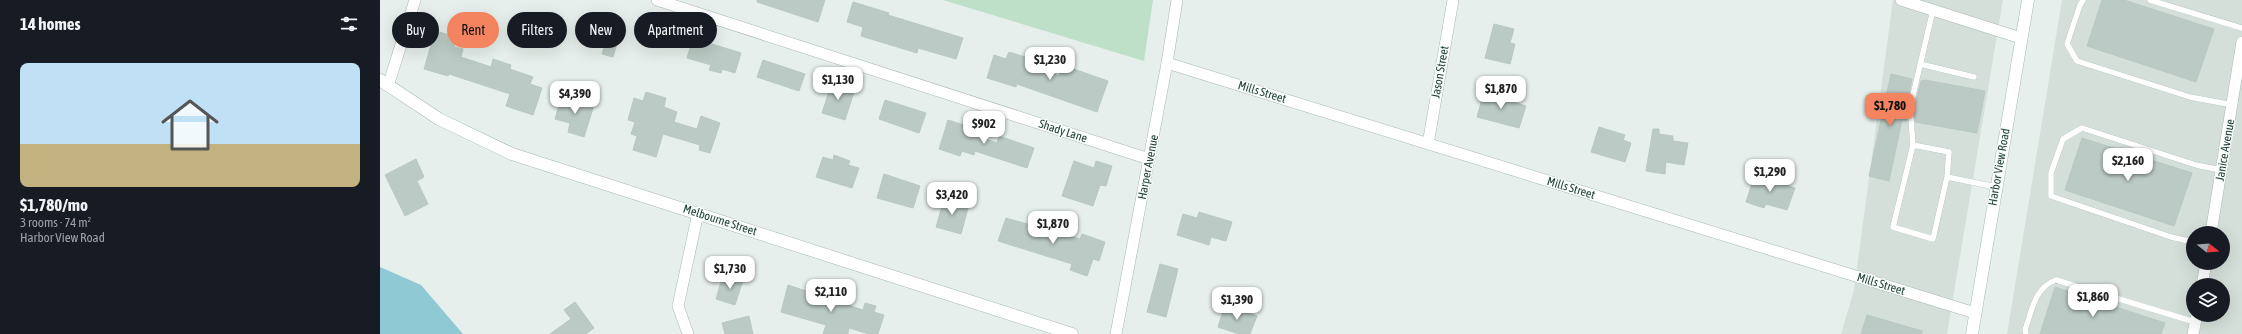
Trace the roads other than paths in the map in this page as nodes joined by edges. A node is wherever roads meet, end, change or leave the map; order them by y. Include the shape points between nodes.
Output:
1 (415, 0) edge
2 (657, 0) edge
3 (1177, 0) edge
4 (1453, 0) edge
5 (1901, 0) edge
6 (2028, 0) edge
7 (2083, 0) edge
8 (2150, 0) edge
9 (1933, 10) junction
10 (2242, 28) edge
11 (2021, 38) junction
12 (2242, 42) edge
13 (1168, 63) junction
14 (1920, 64) junction
15 (1974, 77) dead end
16 (384, 83) edge
17 (2233, 105) junction
18 (1428, 144) junction
19 (1913, 145) junction
20 (1149, 159) junction
21 (2222, 170) junction
22 (1947, 177) junction
23 (1996, 186) junction
24 (698, 213) junction
25 (2212, 226) edge
26 (2186, 240) edge
27 (1975, 313) junction
28 (2186, 316) edge
29 (2195, 322) edge
30 (688, 334) edge
31 (1072, 334) edge
32 (1116, 334) edge
33 (1972, 334) edge
34 (2026, 334) edge
35 (2193, 334) edge

1 - 16 street
2 - 20 street, Shady Lane
3 - 13 street, Harper Avenue
4 - 18 street, Jason Street
5 - 9 street
6 - 11 street, Harbor View Road
7 - 17 lane via 2067,44 2077,61 2190,97
8 - 10 lane
9 - 11 street
9 - 14 lane
11 - 23 street, Harbor View Road
12 - 17 street, Janice Avenue
13 - 18 street, Mills Street
13 - 20 street, Harper Avenue
14 - 15 lane
14 - 19 lane via 1910,108
16 - 24 street, Melbourne Street via 439,119 512,154
17 - 21 street, Janice Avenue
18 - 27 street, Mills Street
19 - 22 lane via 1949,152
19 - 22 lane via 1893,227 1933,239
20 - 32 street, Harper Avenue
21 - 25 street, Janice Avenue
21 - 26 lane via 2196,165 2082,128 2063,139 2051,173 2051,196
22 - 23 lane
23 - 27 street, Harbor View Road
24 - 30 street via 678,306
24 - 31 street, Melbourne Street
27 - 33 street, Harbor View Road
28 - 34 lane via 2056,280 2047,283 2037,294 2025,330
29 - 35 street

